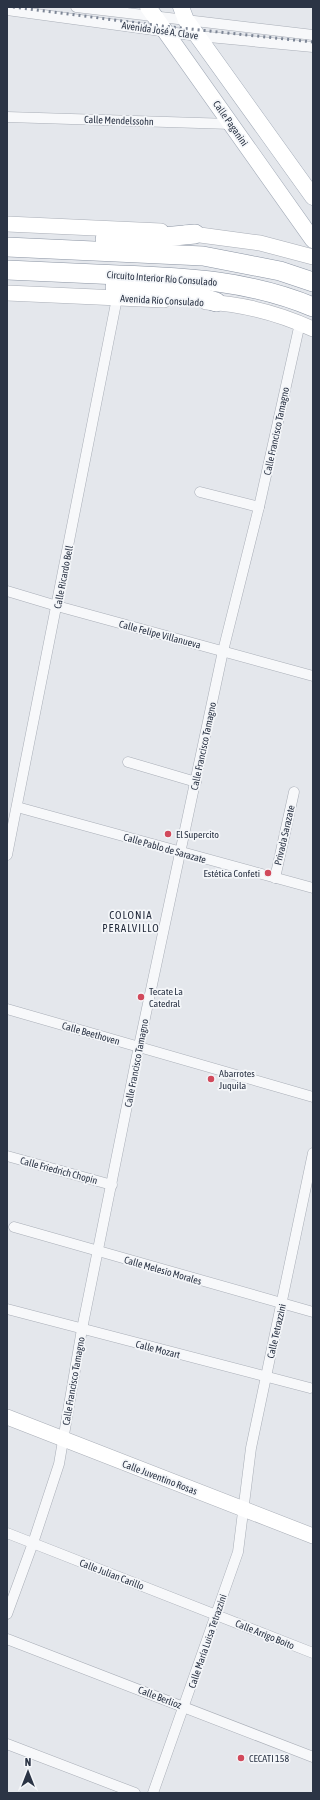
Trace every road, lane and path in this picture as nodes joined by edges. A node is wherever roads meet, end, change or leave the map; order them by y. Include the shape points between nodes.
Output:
1 (76, 7) edge
2 (7, 10) edge
3 (152, 12) edge
4 (184, 13) edge
5 (166, 31) junction
6 (313, 35) edge
7 (198, 36) junction
8 (313, 47) edge
9 (7, 117) edge
10 (231, 124) junction
11 (313, 197) edge
12 (7, 224) edge
13 (195, 234) junction
14 (313, 240) edge
15 (7, 247) edge
16 (39, 248) junction
17 (313, 257) edge
18 (7, 270) edge
19 (51, 272) junction
20 (313, 282) edge
21 (7, 293) edge
22 (117, 298) junction
23 (216, 302) junction
24 (313, 307) edge
25 (306, 326) edge
26 (200, 492) dead end
27 (259, 507) junction
28 (7, 591) edge
29 (57, 606) junction
30 (223, 651) junction
31 (313, 676) edge
32 (128, 762) dead end
33 (196, 782) junction
34 (294, 792) dead end
35 (17, 807) junction
36 (180, 852) junction
37 (7, 854) edge
38 (275, 878) junction
39 (313, 888) edge
40 (7, 1009) edge
41 (139, 1046) junction
42 (313, 1097) edge
43 (313, 1153) edge
44 (7, 1156) edge
45 (112, 1185) junction
46 (14, 1227) dead end
47 (97, 1251) junction
48 (282, 1303) junction
49 (7, 1309) edge
50 (313, 1312) edge
51 (82, 1329) junction
52 (266, 1377) junction
53 (310, 1388) dead end
54 (7, 1417) edge
55 (64, 1439) junction
56 (243, 1509) junction
57 (7, 1533) edge
58 (313, 1536) edge
59 (33, 1543) junction
60 (7, 1614) edge
61 (217, 1615) junction
62 (7, 1639) edge
63 (313, 1653) edge
64 (184, 1706) junction
65 (7, 1744) edge
66 (313, 1757) edge
67 (135, 1793) edge
68 (153, 1793) edge

1 - 3 street, Avenida José A. Clave
2 - 5 street, Avenida José A. Clave
3 - 4 street, Avenida José A. Clave
3 - 5 main road, Calle Paganini
4 - 6 street, Avenida José A. Clave
4 - 7 main road
5 - 7 street, Avenida José A. Clave
5 - 10 main road, Calle Paganini
7 - 8 street, Avenida José A. Clave
7 - 11 main road
9 - 10 street, Calle Mendelssohn
10 - 14 main road, Calle Paganini
12 - 13 main road
13 - 16 highway via 142,239 72,240
13 - 17 main road via 260,243
15 - 16 highway
16 - 20 highway via 203,256 280,271
18 - 19 highway, Circuito Interior Río Consulado
19 - 23 highway via 102,286 191,294
19 - 24 highway, Circuito Interior Río Consulado via 215,281 269,292
21 - 22 main road, Avenida Río Consulado
22 - 23 main road, Avenida Río Consulado
22 - 29 street, Calle Ricardo Bell
23 - 25 main road, Avenida Río Consulado via 254,309
25 - 27 street, Calle Francisco Tamagno
26 - 27 street
27 - 30 street, Calle Francisco Tamagno
28 - 29 street, Calle Felipe Villanueva
29 - 30 street, Calle Felipe Villanueva
29 - 35 street, Calle Ricardo Bell
30 - 31 street, Calle Felipe Villanueva
30 - 33 street, Calle Francisco Tamagno
32 - 33 street
33 - 36 street, Calle Francisco Tamagno
34 - 38 street, Privada Sarazate
35 - 36 street, Calle Pablo de Sarazate
35 - 37 street, Calle Ricardo Bell
36 - 38 street, Calle Pablo de Sarazate
36 - 41 street, Calle Francisco Tamagno
38 - 39 street, Calle Pablo de Sarazate
40 - 41 street, Calle Beethoven
41 - 42 street, Calle Beethoven
41 - 45 street, Calle Francisco Tamagno
43 - 48 street, Calle Tetrazzini
44 - 45 street, Calle Friedrich Chopin
45 - 47 street, Calle Francisco Tamagno
46 - 47 street, Calle Melesio Morales
47 - 48 street, Calle Melesio Morales
47 - 51 street, Calle Francisco Tamagno
48 - 50 street, Calle Melesio Morales
48 - 52 street, Calle Tetrazzini
49 - 51 street, Calle Mozart
51 - 52 street, Calle Mozart
51 - 55 street, Calle Francisco Tamagno
52 - 53 street, Calle Mozart
52 - 56 street, Calle Tetrazzini via 251,1448
54 - 55 main road, Calle Juventino Rosas
55 - 56 main road, Calle Juventino Rosas
55 - 59 street, Calle Francisco Tamagno via 59,1464
56 - 58 main road, Calle Juventino Rosas
56 - 61 street, Calle María Luisa Tetrazzini via 238,1552
57 - 59 street, Calle Julian Carillo
59 - 60 street, Calle Francisco Tamagno
59 - 61 street, Calle Julian Carillo
61 - 63 street, Calle Arrigo Boito
61 - 64 street, Calle María Luisa Tetrazzini
62 - 64 street, Calle Berlioz
64 - 66 street, Calle Berlioz
64 - 68 street, Calle María Luisa Tetrazzini
65 - 67 street

